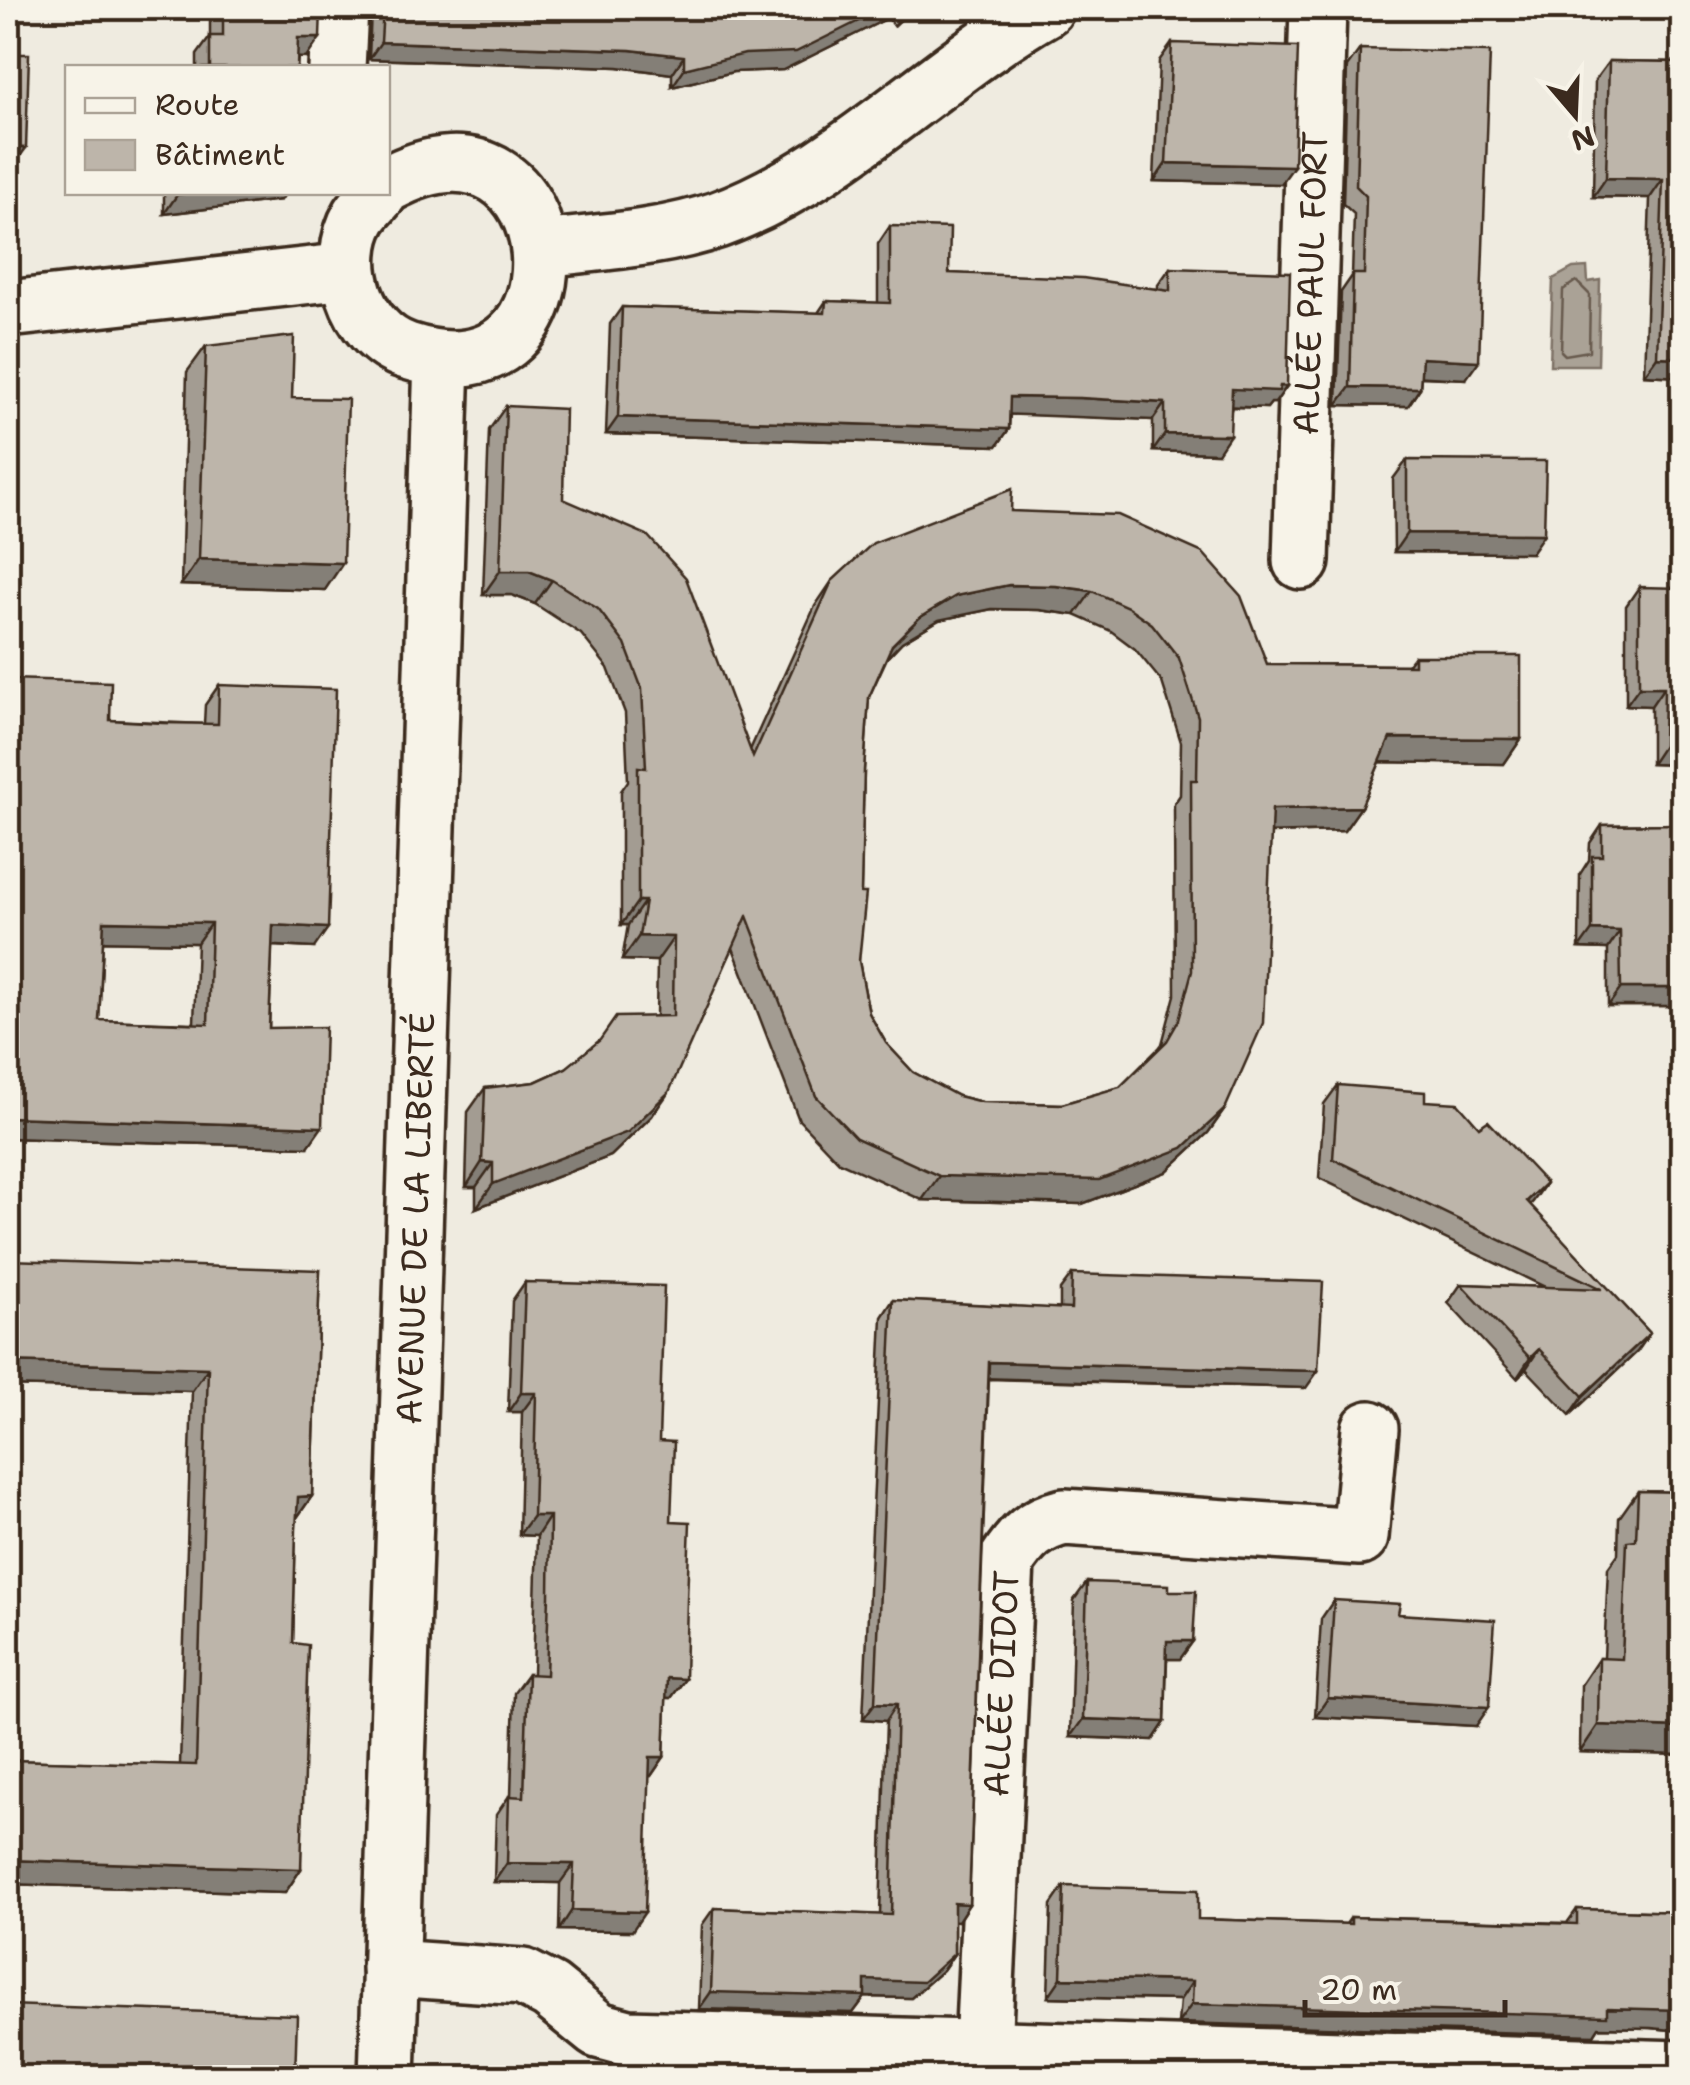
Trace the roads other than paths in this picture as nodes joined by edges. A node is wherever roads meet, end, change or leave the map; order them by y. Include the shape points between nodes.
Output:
1 (340, 8) edge
2 (1046, 8) edge
3 (1318, 8) edge
4 (337, 65) edge
5 (390, 183) edge
6 (378, 195) edge
7 (542, 250) junction
8 (348, 271) junction
9 (8, 309) edge
10 (442, 359) junction
11 (1301, 561) dead end
12 (1370, 1429) dead end
13 (390, 1968) junction
14 (983, 2048) junction
15 (1682, 2068) edge
16 (387, 2078) edge

1 - 4 street
2 - 7 street via 841,152 753,205 648,236
3 - 11 street, ALLÉE PAUL FORT
5 - 7 street via 414,170 450,164 476,170 516,194
6 - 8 street via 360,216
7 - 10 street via 538,293 519,326 485,351
8 - 9 street
8 - 10 street via 357,303 376,330 403,350
10 - 13 street, AVENUE DE LA LIBERTÉ
12 - 14 street, ALLÉE DIDOT via 1360,1536 1064,1517 1022,1536 1006,1562
13 - 14 street via 523,1977 598,2030 628,2038
13 - 16 street, AVENUE DE LA LIBERTÉ
14 - 15 street

